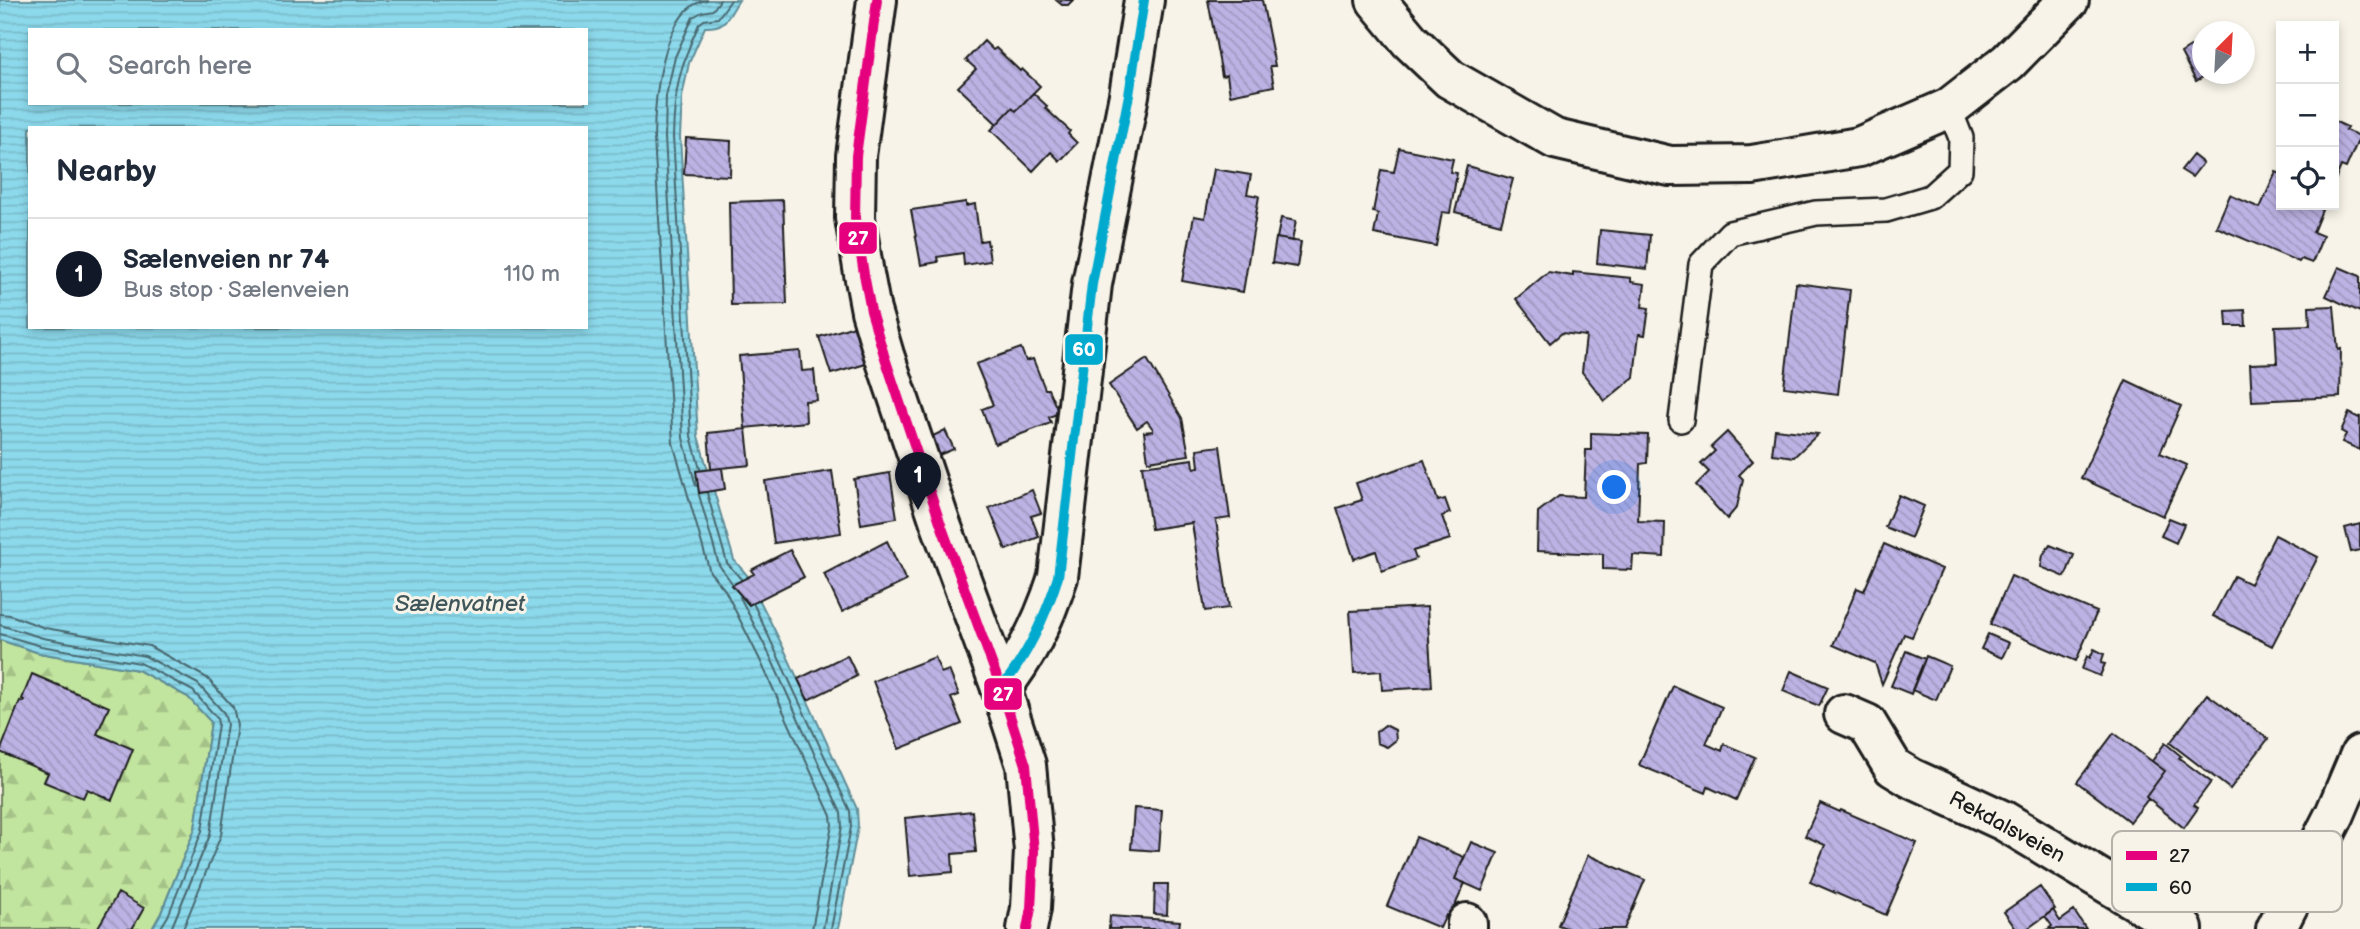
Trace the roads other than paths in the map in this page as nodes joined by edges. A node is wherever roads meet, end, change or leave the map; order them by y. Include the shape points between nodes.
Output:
1 (877, 0) edge
2 (1144, 0) edge
3 (1376, 0) edge
4 (2069, 0) edge
5 (1948, 108) junction
6 (1681, 420) dead end
7 (1001, 688) junction
8 (1844, 714) dead end
9 (2360, 755) edge
10 (2326, 831) edge
11 (2112, 886) edge
12 (2155, 912) edge
13 (2285, 912) edge
14 (1027, 929) edge
15 (2183, 929) edge
16 (2276, 929) edge

1 - 7 street via 856,156 855,218 864,274 884,355
2 - 7 street via 1092,284 1058,577 1036,633
3 - 5 street via 1450,79 1555,139 1670,166 1752,165 1859,147
4 - 5 street via 2008,62
5 - 6 lane via 1961,138 1960,170 1930,197 1886,210 1816,213 1730,233 1701,264
7 - 14 street via 1026,765 1034,850
8 - 11 street, Rekdalsveien via 1867,724 1893,766 1911,778 2004,821
9 - 10 street
12 - 15 street, Rekdalsveien
13 - 16 street

